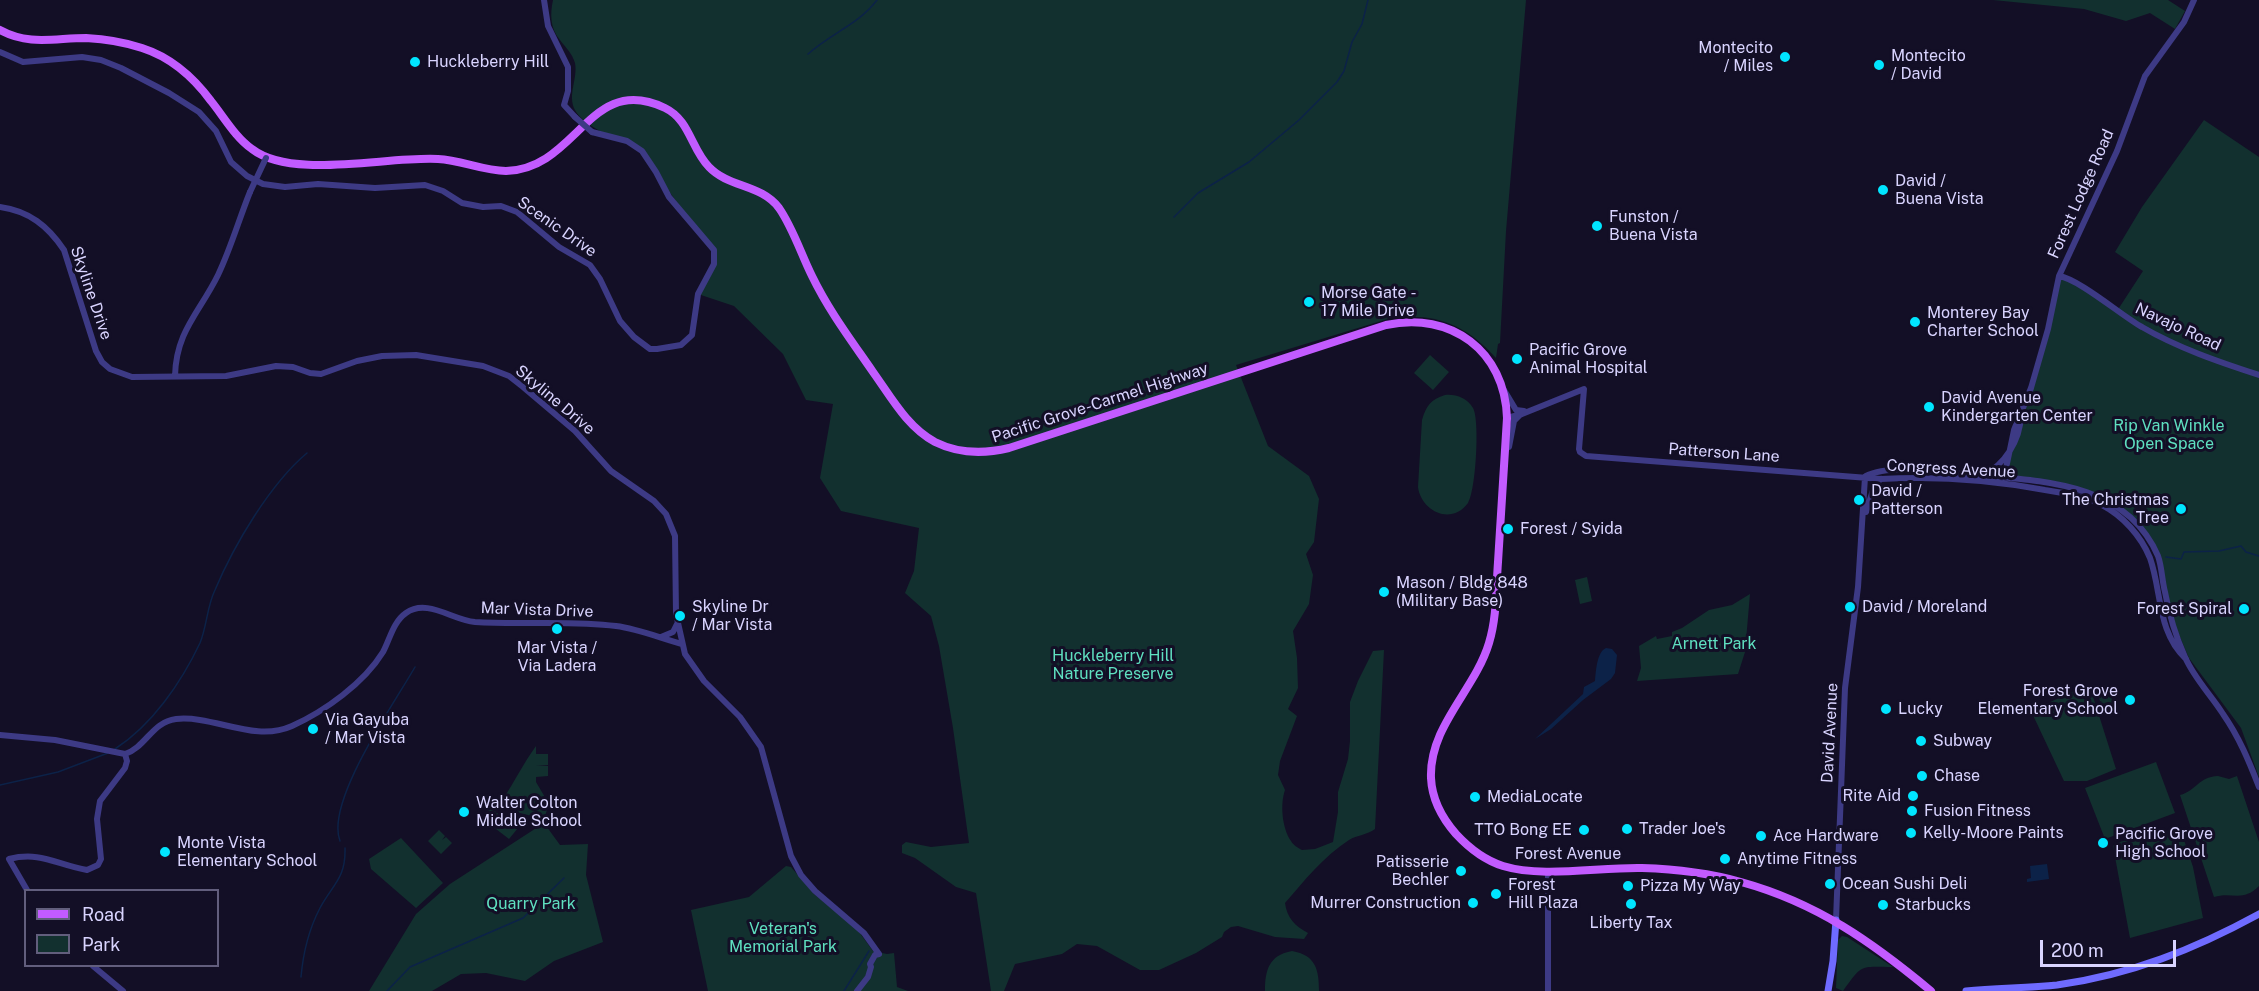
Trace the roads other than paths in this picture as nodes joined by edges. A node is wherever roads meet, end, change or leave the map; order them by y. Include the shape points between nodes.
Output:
1 (544, 0) edge
2 (2194, 0) edge
3 (0, 30) edge
4 (0, 52) edge
5 (266, 158) junction
6 (0, 207) edge
7 (2059, 276) junction
8 (1496, 369) joint
9 (2259, 375) edge
10 (175, 376) junction
11 (1504, 390) junction
12 (1525, 413) junction
13 (1508, 418) junction
14 (2011, 448) junction
15 (1505, 458) junction
16 (1981, 476) junction
17 (1865, 477) junction
18 (2004, 478) junction
19 (1881, 479) junction
20 (1862, 521) junction
21 (677, 623) junction
22 (661, 637) junction
23 (682, 644) junction
24 (685, 654) junction
25 (2186, 659) junction
26 (0, 735) edge
27 (140, 747) junction
28 (124, 754) junction
29 (125, 768) junction
30 (2259, 787) edge
31 (1548, 871) junction
32 (26, 889) edge
33 (2259, 914) edge
34 (1836, 921) junction
35 (94, 967) edge
36 (123, 991) edge
37 (857, 991) edge
38 (1548, 991) edge
39 (1828, 991) edge
40 (1932, 991) edge
41 (1966, 991) edge

1 - 4 street, Scenic Drive, bridge via 548,26 568,68 564,105 592,132 627,141 642,152 674,204 714,250 714,264 698,294 692,335 681,345 657,349 645,346 620,321 590,265 559,247 517,212 501,206 462,203 425,185 375,188 263,184 231,162 216,131 199,112 121,68 82,57 23,62
2 - 7 street, Forest Lodge Road via 2184,22 2145,76 2117,151
3 - 5 main road, Pacific Grove-Carmel Highway via 32,41 102,39 146,49 187,74 240,138
5 - 8 main road, Pacific Grove-Carmel Highway via 303,165 434,159 492,170 515,170 553,156 609,105 631,99 662,106 684,123 701,158 714,172 765,194 779,208 828,308 912,424 935,442 964,452 1009,448 1400,322 1425,322 1449,329 1478,348
5 - 10 street, bridge via 219,275 180,343
6 - 10 street, Skyline Drive via 32,217 64,250 96,351 105,366 132,377
7 - 9 street, Navajo Road via 2151,332
7 - 14 street, Forest Lodge Road via 2048,329
8 - 11 main road, Forest Avenue
10 - 21 street, Skyline Drive via 226,376 276,366 321,374 382,356 416,355 483,366 508,376 568,425 611,471 666,514 676,543
11 - 12 street via 1516,410
11 - 13 main road, Forest Avenue
12 - 13 street
12 - 15 street via 1514,421
12 - 17 street, Patterson Lane via 1584,389 1582,454
13 - 15 main road, Forest Avenue
14 - 16 street via 1997,466
14 - 18 street, Forest Lodge Road
15 - 31 main road, Forest Avenue via 1493,627 1481,663 1437,741 1431,779 1442,816 1478,854 1501,866
16 - 17 street, Congress Avenue via 1901,470
16 - 18 street, Congress Avenue
17 - 19 street, Congress Avenue
17 - 20 street, David Avenue
18 - 25 street, Congress Avenue via 2081,490 2111,502 2137,523 2158,557 2169,610
19 - 20 street via 1875,484
19 - 25 street, Congress Avenue via 2008,483 2075,495 2103,506 2127,523 2148,555 2163,620
20 - 34 street, David Avenue via 1845,688
21 - 22 street via 673,633
21 - 23 street, Skyline Drive
22 - 23 street, Mar Vista Drive
22 - 24 street
22 - 27 street, Mar Vista Drive via 606,625 473,621 429,608 415,609 400,618 383,652 358,682 290,727 261,731 182,719 158,726
23 - 24 street, Skyline Drive
24 - 37 street, Skyline Drive via 761,747 791,856 801,874 864,933 879,954 872,959 868,977
25 - 30 street, Congress Avenue via 2234,731
26 - 28 street via 55,740
27 - 28 street
27 - 29 street
28 - 29 street
29 - 32 street via 100,801 97,819 101,859 96,867 81,869 32,856 9,859
31 - 34 main road, Forest Avenue via 1642,868 1710,875 1786,897
31 - 38 street
33 - 41 main road via 2212,939 2133,970 2056,985
34 - 39 main road, David Avenue
34 - 40 main road, Forest Avenue
35 - 36 street

